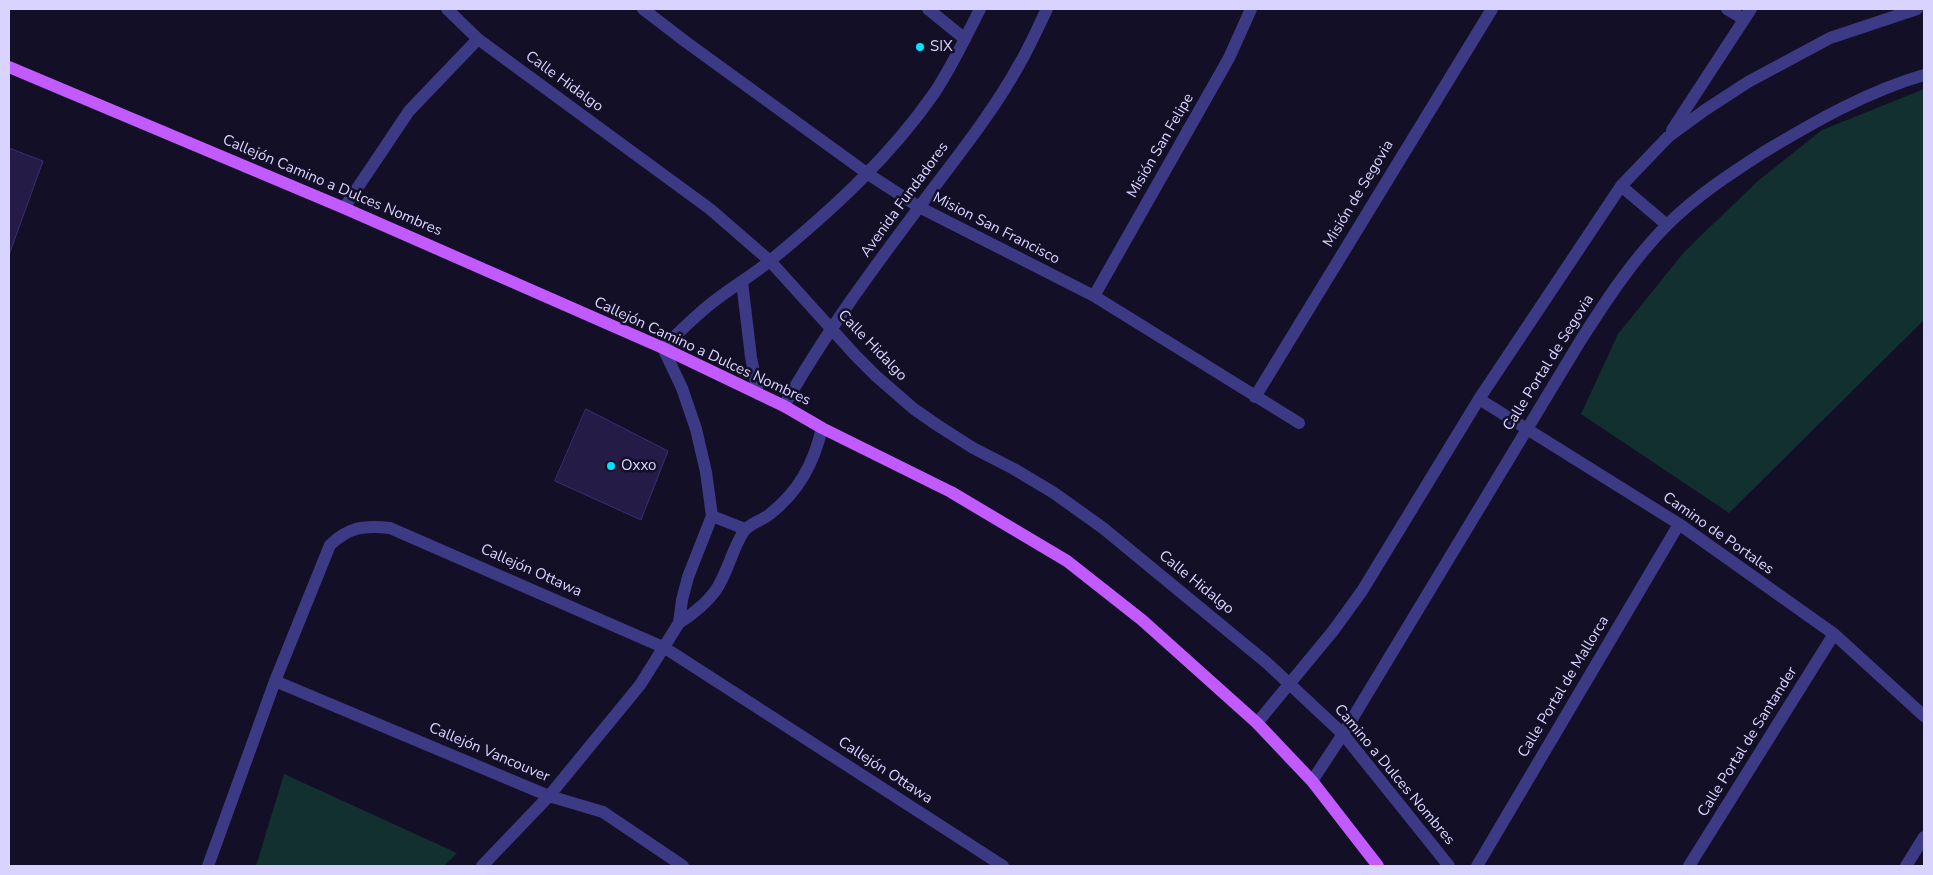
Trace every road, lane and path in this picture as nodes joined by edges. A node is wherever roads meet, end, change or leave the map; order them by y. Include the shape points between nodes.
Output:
1 (447, 9) edge
2 (643, 9) edge
3 (928, 9) edge
4 (980, 9) edge
5 (1047, 9) edge
6 (1252, 9) edge
7 (1492, 9) edge
8 (1727, 9) edge
9 (1917, 9) edge
10 (1748, 14) edge
11 (478, 39) junction
12 (965, 39) junction
13 (9, 67) edge
14 (1924, 75) edge
15 (1668, 137) junction
16 (868, 174) junction
17 (1621, 186) junction
18 (919, 207) junction
19 (344, 208) junction
20 (1667, 225) junction
21 (770, 261) junction
22 (742, 282) junction
23 (1094, 296) junction
24 (832, 328) junction
25 (662, 348) junction
26 (758, 394) junction
27 (1255, 397) junction
28 (1478, 399) junction
29 (784, 406) junction
30 (1299, 423) dead end
31 (822, 428) junction
32 (1527, 429) junction
33 (712, 516) junction
34 (1679, 524) junction
35 (745, 529) junction
36 (679, 623) junction
37 (1834, 634) junction
38 (665, 648) junction
39 (275, 681) junction
40 (1291, 684) junction
41 (1924, 716) edge
42 (1257, 723) junction
43 (1343, 734) junction
44 (1312, 781) junction
45 (549, 796) junction
46 (1924, 837) edge
47 (208, 866) edge
48 (482, 866) edge
49 (683, 866) edge
50 (1003, 866) edge
51 (1378, 866) edge
52 (1449, 866) edge
53 (1478, 866) edge
54 (1689, 866) edge
55 (1906, 866) edge

1 - 11 street, Calle Hidalgo
2 - 16 street, Mision San Francisco
3 - 12 street
4 - 12 street
5 - 18 street, Avenida Fundadores via 1020,63 975,133
6 - 23 street, Misión San Felipe via 1229,58
7 - 27 street, Misión de Segovia
8 - 10 street
9 - 15 street via 1830,38 1748,82
10 - 15 street
11 - 19 street via 409,111
11 - 21 street, Calle Hidalgo via 710,209
12 - 16 street via 935,91
13 - 19 main road, Callejón Camino a Dulces Nombres
14 - 20 street, Calle Portal de Segovia via 1899,82 1807,126 1720,180
15 - 17 street
16 - 18 street, Mision San Francisco
16 - 21 street
17 - 20 street
17 - 28 street
18 - 23 street, Mision San Francisco
18 - 24 street, Avenida Fundadores
19 - 25 main road, Callejón Camino a Dulces Nombres
20 - 32 street, Calle Portal de Segovia via 1610,296
21 - 22 street
21 - 24 street, Calle Hidalgo
22 - 25 street via 707,307
22 - 26 street
23 - 27 street, Mision San Francisco
24 - 29 street, Avenida Fundadores
24 - 40 street, Calle Hidalgo via 876,376 914,409 973,448 1054,493 1103,528
25 - 26 main road, Callejón Camino a Dulces Nombres
25 - 33 street via 682,388 696,429
26 - 29 main road, Callejón Camino a Dulces Nombres
27 - 30 street, Mision San Francisco
28 - 32 street, Camino de Portales
28 - 40 street via 1362,591
29 - 31 main road, Callejón Camino a Dulces Nombres
31 - 35 street via 809,470 797,488 782,505
31 - 42 main road, Callejón Camino a Dulces Nombres via 951,492 1067,561 1142,620
32 - 34 street, Camino de Portales
32 - 43 street, Calle Portal de Segovia
33 - 35 street
33 - 36 street via 688,577
34 - 37 street, Camino de Portales
34 - 53 street, Calle Portal de Mallorca
35 - 36 street via 716,590 699,609
36 - 38 street
37 - 41 street, Camino de Portales
37 - 54 street, Calle Portal de Santander
38 - 39 street, Callejón Ottawa via 390,528 372,526 341,534 330,546
38 - 45 street via 640,685
38 - 50 street, Callejón Ottawa
39 - 45 street, Callejón Vancouver
39 - 47 street, Callejón Ottawa
40 - 42 street
40 - 43 street, Camino a Dulces Nombres
42 - 44 main road, Callejón Camino a Dulces Nombres
43 - 44 street, Calle Portal de Segovia
43 - 52 street, Camino a Dulces Nombres
44 - 51 main road
45 - 48 street
45 - 49 street, Callejón Vancouver via 603,812
46 - 55 street

